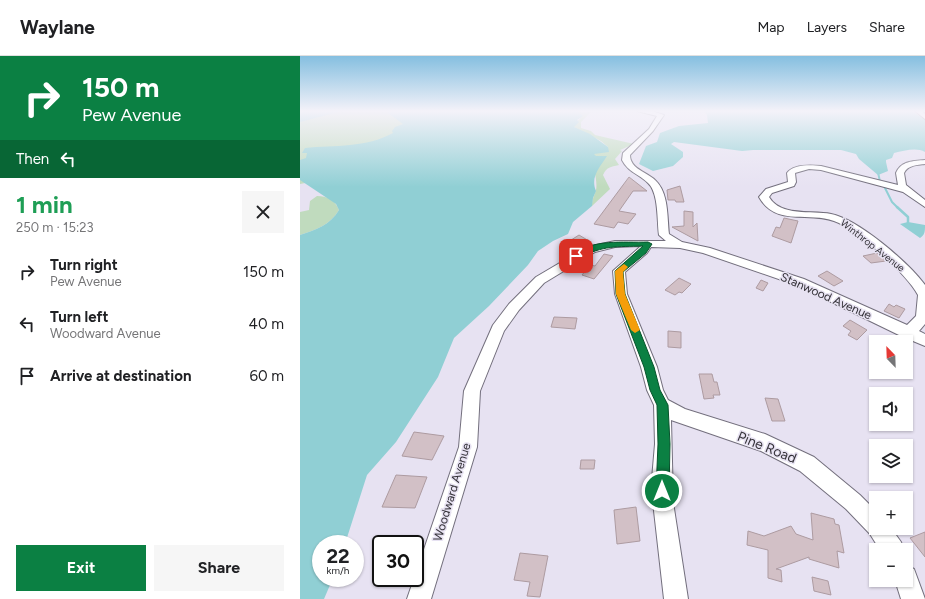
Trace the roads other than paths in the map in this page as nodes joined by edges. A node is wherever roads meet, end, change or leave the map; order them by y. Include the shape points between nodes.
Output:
1 (645, 136) edge
2 (925, 162) edge
3 (905, 190) junction
4 (925, 204) edge
5 (664, 235) junction
6 (648, 244) junction
7 (680, 245) junction
8 (906, 332) junction
9 (925, 340) edge
10 (662, 405) junction
11 (869, 518) edge
12 (909, 587) edge
13 (419, 599) edge
14 (676, 599) edge
15 (913, 599) edge

1 - 5 street via 626,155 625,160 628,166 655,186
2 - 3 street via 907,165 900,170 900,180
3 - 4 street
3 - 8 street, Winthrop Avenue via 821,168 808,167 793,170 790,184 769,191 764,197 766,202 777,210 839,218 910,275 925,296 923,314 918,324
5 - 6 street
5 - 7 street, Stanwood Avenue
6 - 7 street, Stanwood Avenue
6 - 10 street via 644,251 619,271 621,294
6 - 13 street, Woodward Avenue via 603,245 576,256 540,280 514,307 498,329 472,391 468,447
7 - 8 street, Stanwood Avenue via 706,250 800,282
8 - 9 street, Stanwood Avenue
10 - 11 street, Pine Road via 681,416 765,443 807,464 854,502
10 - 14 street via 663,502
12 - 15 street

